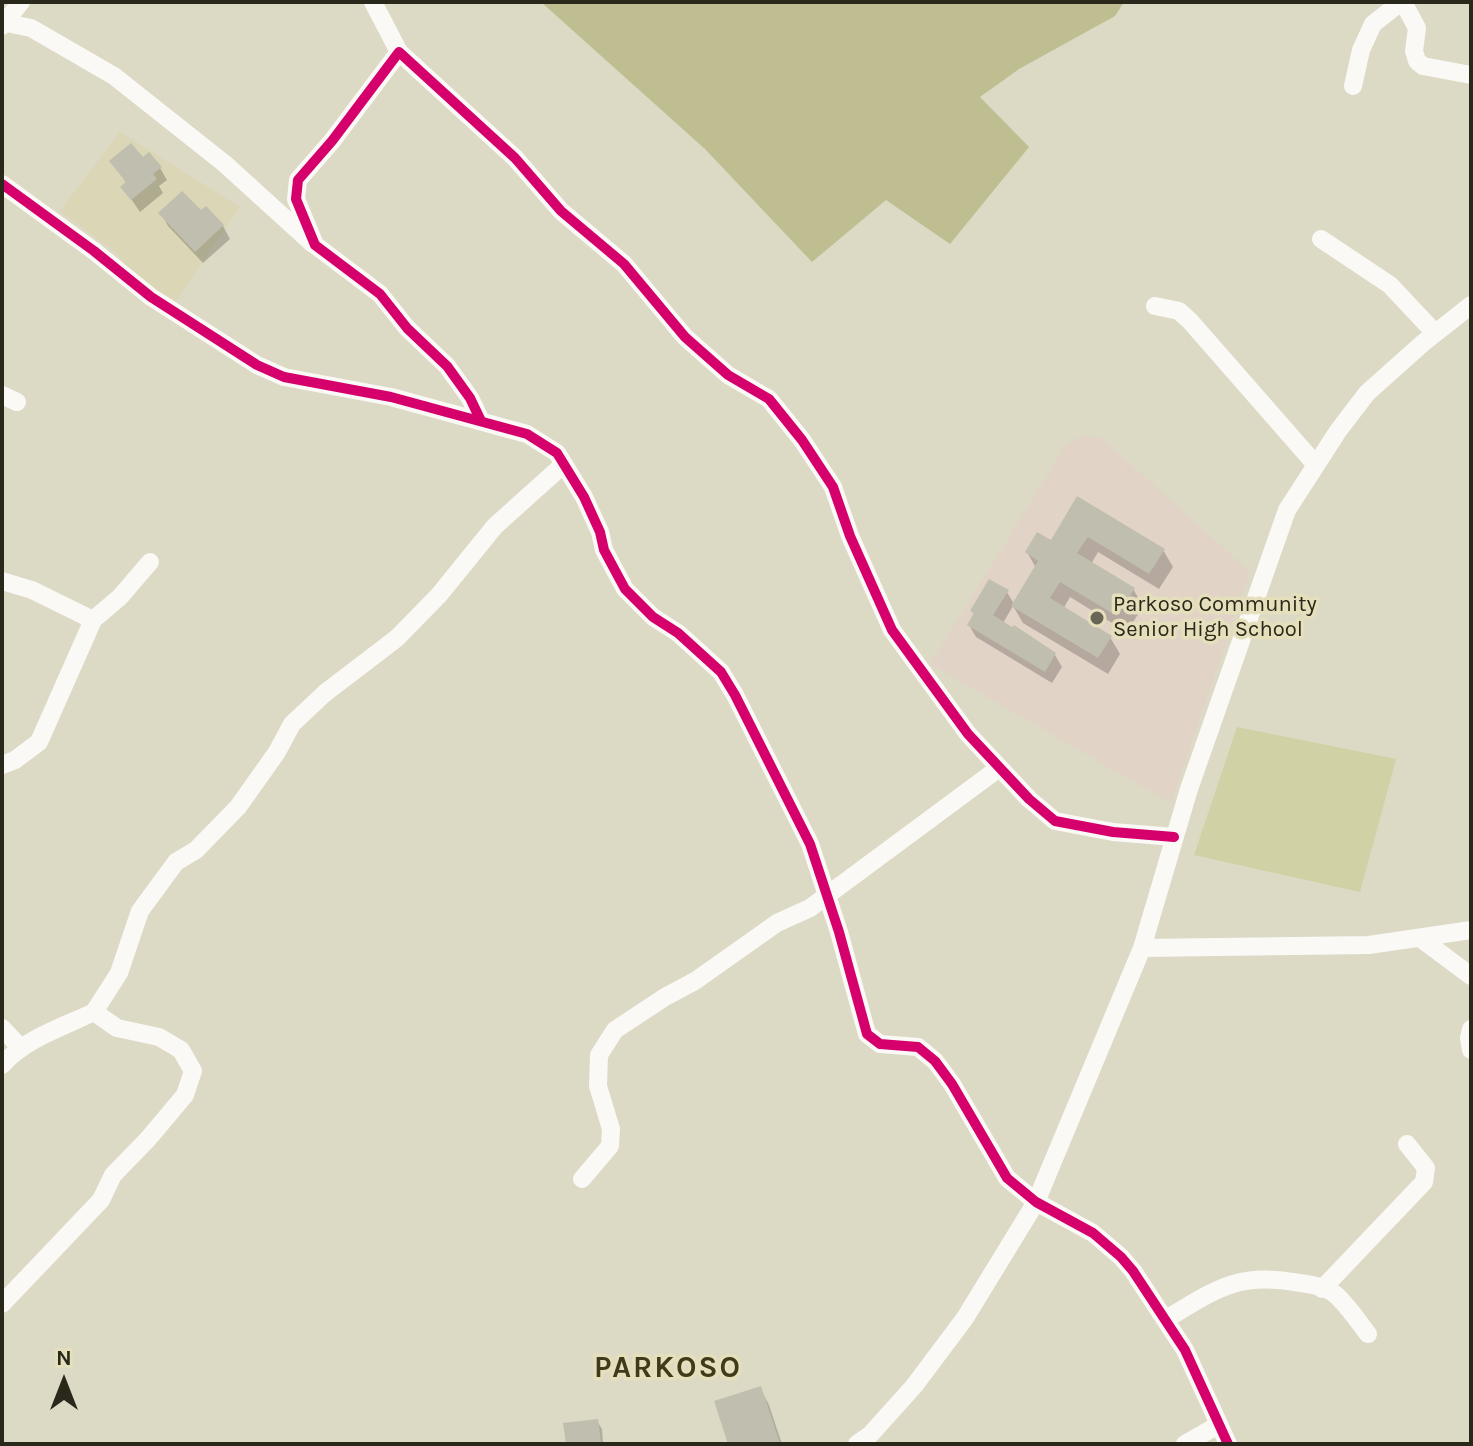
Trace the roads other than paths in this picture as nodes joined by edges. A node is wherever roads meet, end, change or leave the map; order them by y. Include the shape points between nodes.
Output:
1 (21, 2) edge
2 (373, 2) edge
3 (1402, 2) edge
4 (3, 24) edge
5 (399, 52) junction
6 (1471, 75) edge
7 (1353, 86) dead end
8 (2, 184) edge
9 (1321, 239) dead end
10 (315, 245) junction
11 (1471, 305) edge
12 (1155, 306) dead end
13 (1435, 333) junction
14 (481, 421) junction
15 (564, 464) junction
16 (1316, 465) junction
17 (150, 562) dead end
18 (2, 581) edge
19 (93, 620) junction
20 (2, 765) edge
21 (999, 768) junction
22 (1174, 837) junction
23 (828, 896) junction
24 (1471, 930) edge
25 (1420, 938) junction
26 (1142, 948) junction
27 (1471, 976) edge
28 (94, 1012) junction
29 (2, 1028) edge
30 (1471, 1029) edge
31 (21, 1048) junction
32 (1471, 1050) edge
33 (2, 1065) edge
34 (1407, 1144) dead end
35 (582, 1179) dead end
36 (1036, 1202) junction
37 (1322, 1289) junction
38 (2, 1304) edge
39 (1166, 1319) junction
40 (1368, 1334) dead end
41 (1218, 1425) junction
42 (857, 1444) edge
43 (1185, 1444) edge
44 (1228, 1444) edge

1 - 4 street
2 - 5 street
3 - 6 street via 1417,28 1417,61
3 - 7 street via 1373,24
4 - 10 street via 47,36 142,96
5 - 10 street via 298,180 296,199
5 - 21 street via 515,158 561,211 624,264 685,337 728,375 769,399 833,487 892,630
8 - 14 street via 151,297 257,365 284,377
9 - 13 street via 1390,285
10 - 14 street via 380,294 447,366
11 - 13 street
12 - 16 street via 1179,311 1190,321
13 - 16 street via 1367,393
14 - 15 street via 527,434 557,453
15 - 23 street via 625,589 721,672 795,812
15 - 28 street via 495,526 397,638 292,724 238,807 196,850 176,862 140,911 119,973
16 - 22 street via 1278,531
17 - 19 street
18 - 19 street
19 - 20 street via 39,742
21 - 22 street via 1055,821
21 - 23 street
22 - 26 street
23 - 35 street via 777,923 615,1030 599,1055 598,1086 611,1129 610,1146
23 - 36 street via 867,1034 880,1044 918,1047 935,1061 1004,1174
24 - 25 street
25 - 26 street via 1369,945
25 - 27 street
26 - 36 street
28 - 31 street
28 - 38 street via 117,1028 159,1037 181,1050 193,1071 185,1095 113,1175 101,1200
29 - 31 street
30 - 32 street
31 - 33 street
34 - 37 street via 1426,1168 1424,1182
36 - 39 street via 1093,1233 1121,1257
36 - 42 street via 965,1318 914,1386
37 - 39 street via 1280,1280 1239,1281
37 - 40 street via 1337,1296
39 - 41 street
41 - 43 street
41 - 44 street

